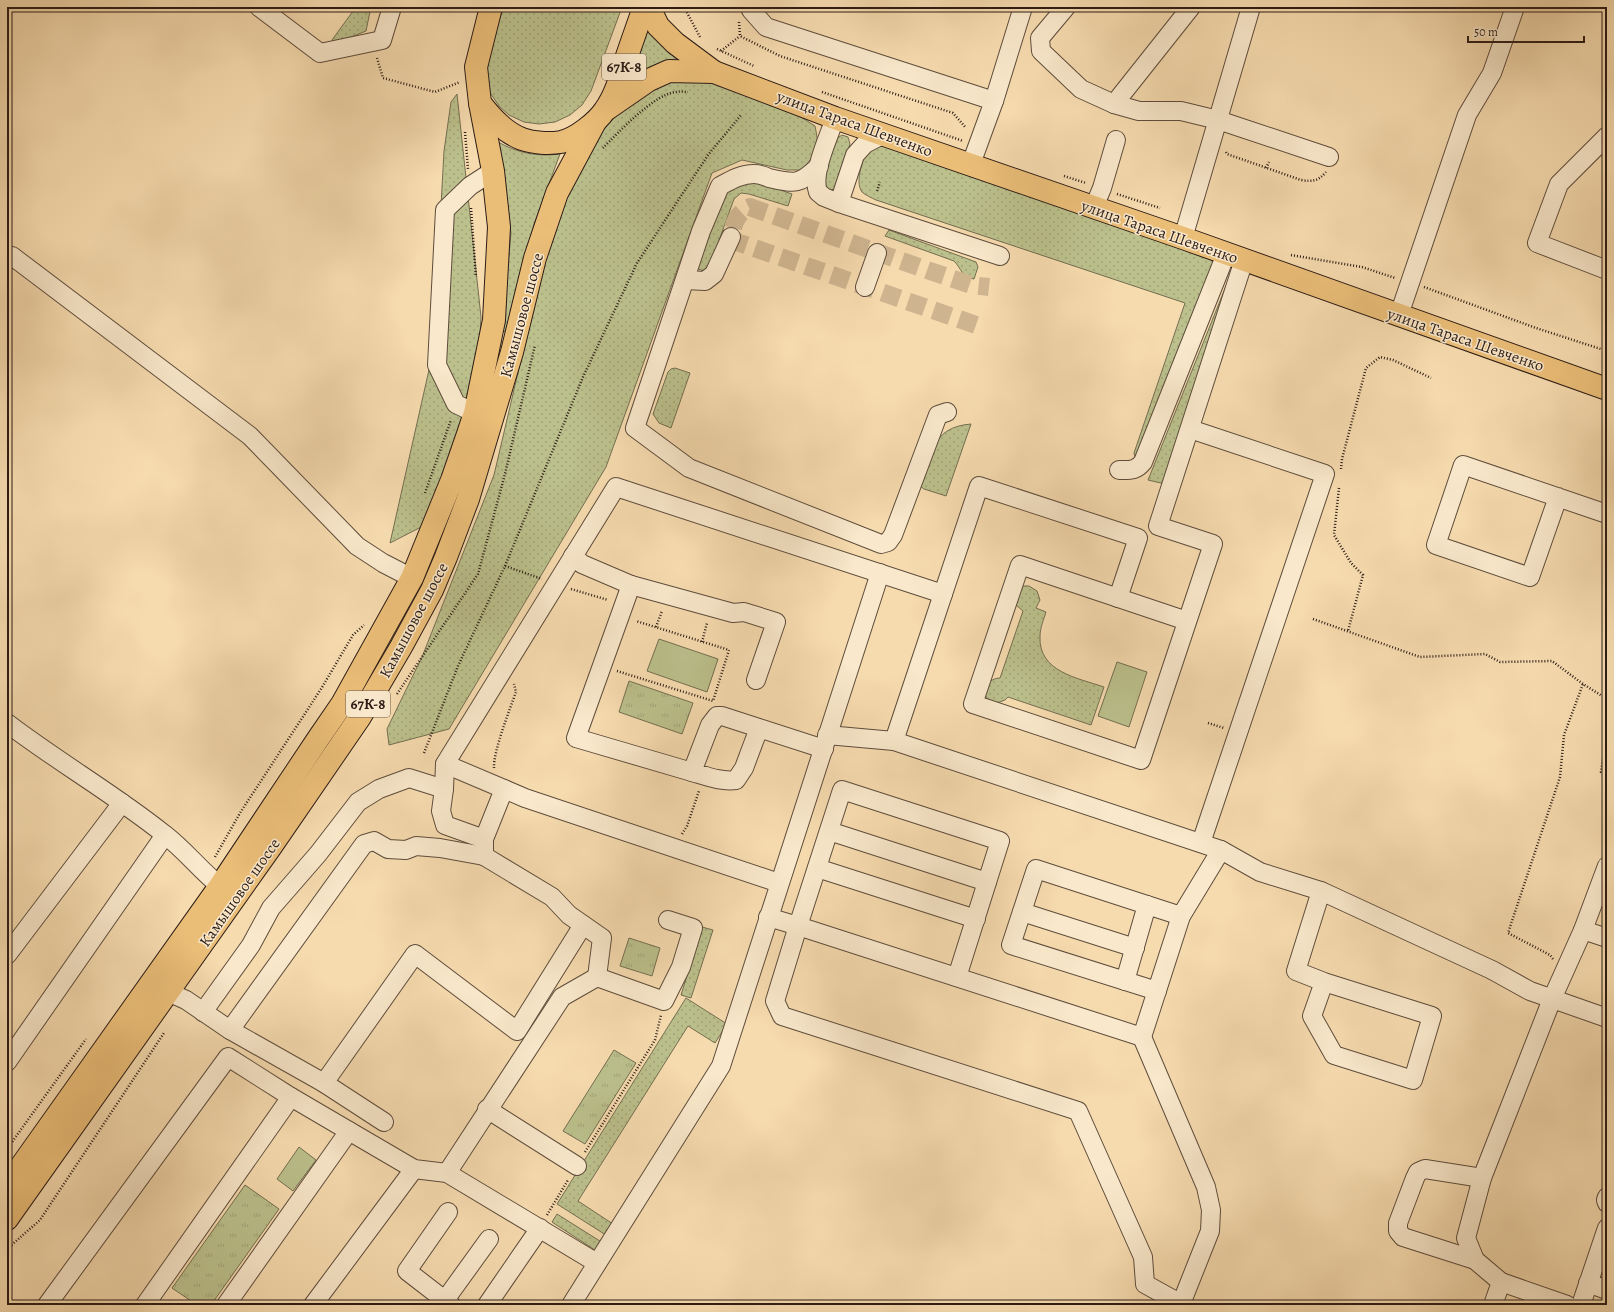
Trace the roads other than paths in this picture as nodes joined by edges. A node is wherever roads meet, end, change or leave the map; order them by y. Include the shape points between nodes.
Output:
1 (259, 7) edge
2 (392, 7) edge
3 (644, 7) edge
4 (649, 7) edge
5 (1024, 7) edge
6 (1066, 7) edge
7 (1191, 7) edge
8 (1251, 7) edge
9 (1515, 7) edge
10 (488, 10) edge
11 (745, 11) edge
12 (714, 72) junction
13 (994, 101) junction
14 (480, 103) junction
15 (1114, 104) junction
16 (600, 116) junction
17 (835, 118) junction
18 (1222, 121) junction
19 (884, 134) junction
20 (1607, 136) edge
21 (1116, 140) dead end
22 (974, 155) junction
23 (1330, 163) road end
24 (819, 166) junction
25 (493, 171) junction
26 (1098, 198) junction
27 (839, 202) junction
28 (731, 237) dead end
29 (1183, 238) junction
30 (877, 252) dead end
31 (7, 255) edge
32 (1000, 256) dead end
33 (1235, 257) junction
34 (1607, 270) edge
35 (686, 280) junction
36 (865, 287) dead end
37 (1399, 315) junction
38 (1607, 388) edge
39 (947, 412) dead end
40 (474, 413) junction
41 (1190, 429) junction
42 (1119, 470) dead end
43 (1558, 497) junction
44 (1607, 514) edge
45 (573, 556) junction
46 (880, 573) junction
47 (412, 578) junction
48 (631, 585) junction
49 (943, 594) junction
50 (1118, 598) junction
51 (1187, 621) junction
52 (756, 680) dead end
53 (7, 724) edge
54 (759, 728) junction
55 (894, 741) junction
56 (825, 742) junction
57 (446, 764) junction
58 (698, 774) junction
59 (444, 789) junction
60 (504, 789) junction
61 (122, 803) junction
62 (828, 832) junction
63 (165, 834) junction
64 (1202, 843) junction
65 (484, 848) junction
66 (1221, 850) junction
67 (1607, 866) edge
68 (817, 868) junction
69 (213, 880) junction
70 (987, 882) junction
71 (779, 883) junction
72 (1320, 891) junction
73 (1147, 905) junction
74 (1022, 912) junction
75 (1181, 916) junction
76 (768, 918) junction
77 (976, 919) junction
78 (668, 920) dead end
79 (583, 925) junction
80 (798, 926) junction
81 (1583, 930) junction
82 (1607, 938) edge
83 (1135, 948) junction
84 (7, 955) edge
85 (597, 977) junction
86 (957, 977) junction
87 (1125, 981) junction
88 (1324, 982) junction
89 (1157, 991) junction
90 (168, 992) junction
91 (1552, 999) junction
92 (203, 1012) junction
93 (1607, 1018) edge
94 (230, 1030) junction
95 (1142, 1037) junction
96 (7, 1062) edge
97 (324, 1083) junction
98 (291, 1097) junction
99 (487, 1109) junction
100 (384, 1122) dead end
101 (349, 1131) junction
102 (576, 1166) road end
103 (414, 1170) junction
104 (447, 1172) junction
105 (1482, 1178) junction
106 (7, 1186) edge
107 (1607, 1197) edge
108 (1607, 1203) edge
109 (448, 1212) dead end
110 (7, 1219) edge
111 (540, 1228) junction
112 (1607, 1228) edge
113 (489, 1239) dead end
114 (1475, 1260) junction
115 (597, 1263) junction
116 (1501, 1282) junction
117 (1588, 1283) junction
118 (1607, 1290) edge
119 (448, 1303) edge
120 (47, 1305) edge
121 (145, 1305) edge
122 (226, 1305) edge
123 (313, 1305) edge
124 (487, 1305) edge
125 (571, 1305) edge
126 (1182, 1305) edge
127 (1494, 1305) edge
128 (1568, 1305) edge
129 (1581, 1305) edge

1 - 2 lane via 320,53 382,40
3 - 16 main road, Камышовое шоссе / 67К-8 via 615,91
4 - 12 main road, улица Тараса Шевченко via 658,26 675,43
5 - 13 lane
6 - 15 lane via 1040,38 1041,51 1081,89
7 - 15 lane
8 - 18 lane
9 - 37 lane via 1492,73 1467,115
10 - 14 main road, Камышовое шоссе via 476,66
11 - 13 lane via 751,10 766,27
12 - 16 main road, улица Тараса Шевченко via 669,71 649,80
12 - 17 main road, улица Тараса Шевченко
13 - 22 lane
14 - 16 main road, Камышовое шоссе via 494,120 507,130 521,139 540,142 562,142 579,134
14 - 25 main road, Камышовое шоссе
15 - 18 lane via 1139,111 1181,111
16 - 90 main road, Камышовое шоссе / 67К-8 via 557,193 535,258 512,352 468,499 432,590 360,717
17 - 19 main road, улица Тараса Шевченко
17 - 24 lane
18 - 23 lane
18 - 29 lane
19 - 22 main road, улица Тараса Шевченко
19 - 27 lane via 865,144 855,156
20 - 34 lane via 1559,184 1537,243
21 - 26 lane
22 - 26 main road, улица Тараса Шевченко
24 - 27 lane via 816,187 818,192
24 - 35 lane via 806,178 796,182 785,182 755,174 740,176 720,186 701,231
25 - 40 main road, Камышовое шоссе via 499,227 494,320
25 - 40 lane via 470,186 445,210 437,365 456,404
26 - 29 main road, улица Тараса Шевченко
27 - 32 lane
28 - 35 lane via 714,274 705,281
29 - 33 main road, улица Тараса Шевченко
30 - 36 lane
31 - 47 lane via 12,256 250,436 357,546
33 - 37 main road, улица Тараса Шевченко
33 - 41 lane
33 - 42 lane via 1143,462 1139,468
35 - 39 lane via 634,428 689,468 881,544 888,542 893,535 938,415
37 - 38 main road, улица Тараса Шевченко
40 - 47 main road, Камышовое шоссе / 67К-8 via 452,480
41 - 51 lane via 1158,526 1213,544
41 - 64 lane via 1325,474
43 - 43 lane via 1464,465 1436,545 1530,577
43 - 44 lane
45 - 46 lane via 616,487
45 - 48 lane via 582,564
45 - 57 lane
46 - 49 lane
46 - 56 lane
47 - 69 main road, Камышовое шоссе / 67К-8 via 342,704
48 - 52 lane via 776,622
48 - 58 lane via 576,738
49 - 50 lane via 979,486 1138,538
49 - 55 lane
50 - 51 lane
50 - 51 lane via 1020,565 973,704 1141,760
53 - 61 lane
54 - 56 lane
54 - 58 lane via 744,768 736,780 721,780
54 - 58 lane via 717,716 710,725
55 - 56 lane
55 - 64 lane
56 - 71 lane
57 - 59 lane
57 - 60 lane
59 - 65 lane via 440,811 445,825
59 - 92 lane via 409,778 379,789 358,802 318,854 271,908 251,944
60 - 65 lane
60 - 71 lane
61 - 63 lane
61 - 84 lane
62 - 68 lane
62 - 70 lane
62 - 70 lane via 842,790 1000,841
63 - 69 lane
63 - 96 lane
64 - 66 lane
65 - 79 lane via 552,897
65 - 94 lane via 416,846 406,850 388,849 374,841 364,844
66 - 72 lane via 1260,872
66 - 75 lane
67 - 81 lane
68 - 77 lane
68 - 80 lane
69 - 106 main road, Камышовое шоссе / 67К-8
70 - 77 lane
71 - 76 lane
72 - 88 lane via 1296,971
72 - 91 lane via 1492,970 1530,991
73 - 74 lane via 1036,869
73 - 75 lane
73 - 83 lane
74 - 83 lane
74 - 87 lane via 1012,945
75 - 89 lane
76 - 80 lane
76 - 115 lane via 721,1066
77 - 86 lane
78 - 85 lane via 693,928 681,967 664,1001
79 - 85 lane via 602,938
79 - 97 lane via 517,1031 415,954
80 - 86 lane
80 - 126 lane via 776,1001 782,1016 1078,1111 1143,1257 1144,1284
81 - 82 lane
81 - 91 lane
83 - 87 lane
85 - 99 lane via 562,997
86 - 95 lane
87 - 89 lane
88 - 88 lane via 1432,1016 1412,1080 1334,1055 1312,1016
89 - 95 lane
90 - 92 lane
90 - 110 main road, Камышовое шоссе / 67К-8
91 - 93 lane
91 - 105 lane
92 - 94 lane
94 - 97 lane
95 - 126 lane via 1206,1188 1211,1210 1210,1231
97 - 100 lane
98 - 101 lane
98 - 120 lane via 228,1057
98 - 121 lane
99 - 102 lane
99 - 104 lane
101 - 103 lane
101 - 122 lane
103 - 104 lane
103 - 123 lane
104 - 111 lane
105 - 114 lane via 1466,1238
105 - 114 lane via 1425,1169 1418,1172 1398,1223 1398,1231 1403,1237
107 - 108 lane
109 - 119 lane via 407,1271
111 - 115 lane
111 - 124 lane
112 - 117 lane
113 - 119 lane
114 - 116 lane
115 - 125 lane
116 - 127 lane
116 - 128 lane
117 - 118 lane
117 - 129 lane

